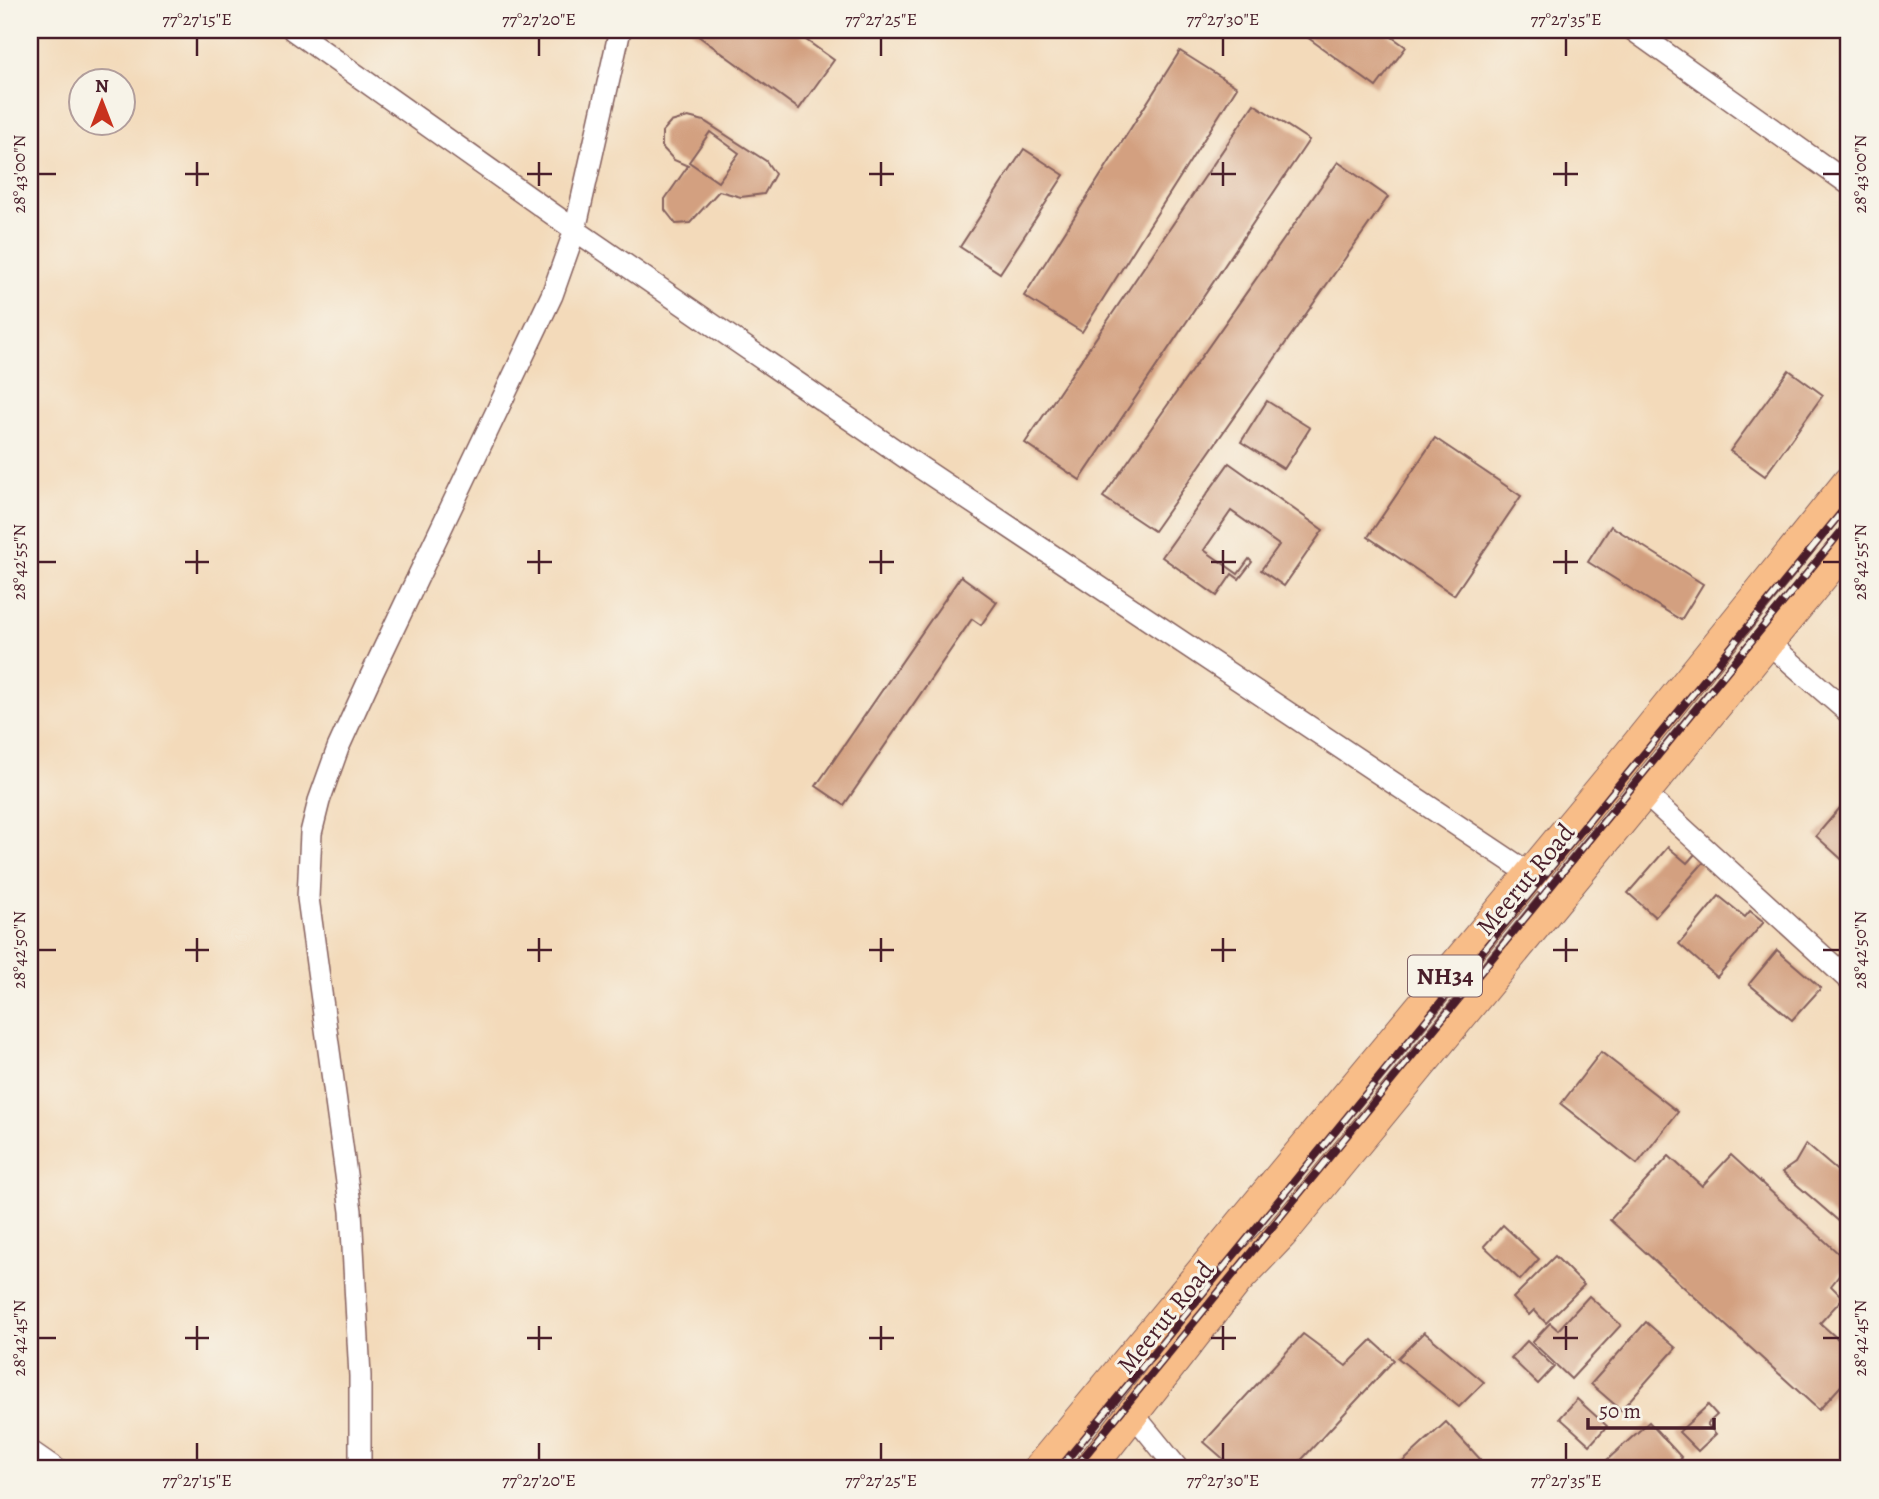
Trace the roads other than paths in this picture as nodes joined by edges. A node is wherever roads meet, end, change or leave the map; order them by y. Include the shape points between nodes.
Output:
1 (293, 30) edge
2 (620, 30) edge
3 (1633, 30) edge
4 (1849, 184) edge
5 (575, 230) junction
6 (1849, 483) edge
7 (1849, 542) edge
8 (1766, 641) junction
9 (1849, 713) edge
10 (1643, 792) junction
11 (1530, 872) junction
12 (1560, 894) junction
13 (1849, 980) edge
14 (1134, 1415) junction
15 (30, 1451) edge
16 (56, 1469) edge
17 (360, 1469) edge
18 (1039, 1469) edge
19 (1089, 1469) edge
20 (1178, 1469) edge

1 - 5 street
2 - 5 street
3 - 4 street
5 - 11 street via 909,460
5 - 17 street via 544,316 338,748 311,833 308,898 351,1211
6 - 11 highway, Meerut Road / NH34
7 - 8 highway, Meerut Road / NH34
8 - 9 street
8 - 10 highway, Meerut Road / NH34
10 - 12 highway, Meerut Road / NH34
10 - 13 street
11 - 12 street
11 - 18 highway, Meerut Road / NH34
12 - 14 highway, Meerut Road / NH34 via 1281,1234 1236,1281
14 - 19 highway, Meerut Road / NH34
14 - 20 street
15 - 16 street

